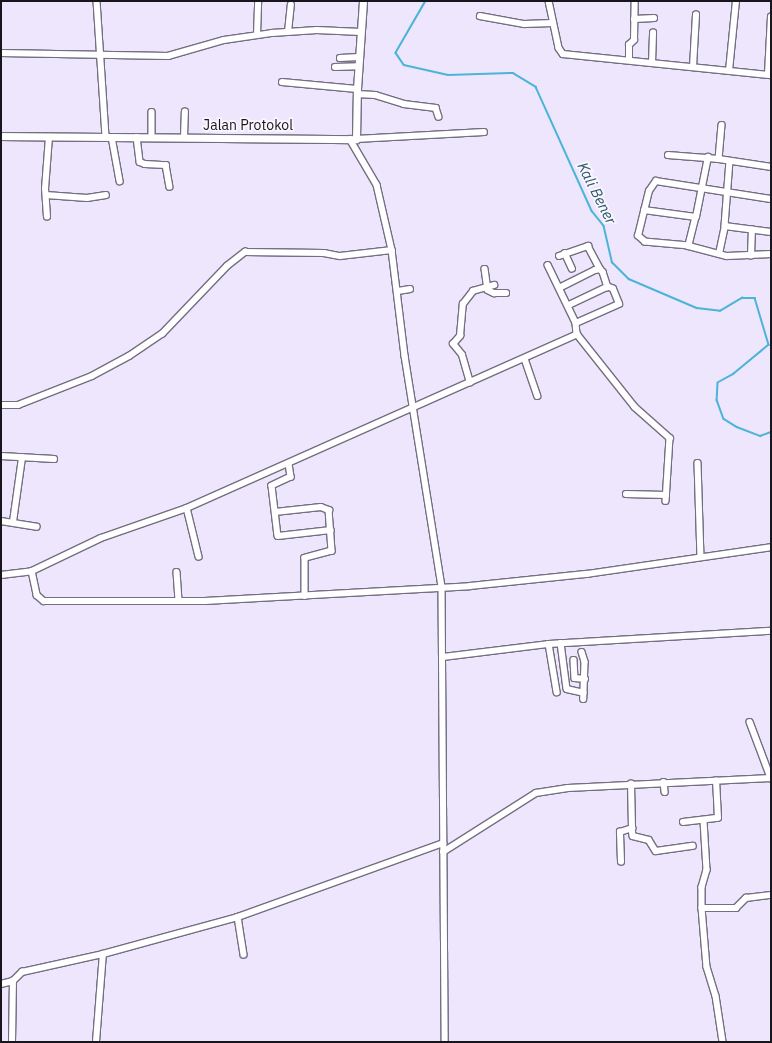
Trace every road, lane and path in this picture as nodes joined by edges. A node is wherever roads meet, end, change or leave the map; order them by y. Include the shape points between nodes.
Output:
1 (97, 1) edge
2 (258, 1) edge
3 (363, 1) edge
4 (549, 1) edge
5 (634, 1) edge
6 (736, 1) edge
7 (290, 5) dead end
8 (696, 15) dead end
9 (480, 16) dead end
10 (771, 17) edge
11 (654, 18) dead end
12 (634, 19) junction
13 (553, 23) junction
14 (288, 32) junction
15 (361, 32) junction
16 (653, 33) dead end
17 (257, 35) junction
18 (1, 53) edge
19 (99, 54) junction
20 (359, 57) junction
21 (340, 58) dead end
22 (629, 60) junction
23 (652, 63) junction
24 (358, 66) junction
25 (693, 66) junction
26 (335, 67) dead end
27 (729, 71) junction
28 (770, 75) edge
29 (282, 82) dead end
30 (357, 91) junction
31 (152, 112) dead end
32 (185, 112) dead end
33 (439, 117) dead end
34 (722, 125) dead end
35 (484, 132) dead end
36 (1, 136) edge
37 (49, 137) junction
38 (109, 137) junction
39 (137, 137) junction
40 (152, 137) junction
41 (184, 137) junction
42 (353, 139) junction
43 (668, 155) dead end
44 (708, 157) junction
45 (718, 159) junction
46 (730, 161) junction
47 (771, 167) edge
48 (120, 181) dead end
49 (170, 187) dead end
50 (702, 190) junction
51 (728, 193) junction
52 (46, 195) junction
53 (106, 195) dead end
54 (771, 199) edge
55 (644, 210) junction
56 (47, 217) dead end
57 (696, 217) junction
58 (725, 226) junction
59 (752, 230) junction
60 (771, 232) edge
61 (689, 246) junction
62 (392, 250) junction
63 (565, 253) junction
64 (719, 254) junction
65 (771, 254) edge
66 (559, 256) dead end
67 (751, 256) junction
68 (548, 265) dead end
69 (572, 268) dead end
70 (484, 269) dead end
71 (600, 269) junction
72 (494, 286) dead end
73 (487, 287) junction
74 (608, 287) junction
75 (559, 288) junction
76 (410, 289) dead end
77 (398, 291) junction
78 (506, 293) dead end
79 (568, 306) junction
80 (576, 323) junction
81 (577, 334) junction
82 (524, 359) junction
83 (470, 383) junction
84 (538, 396) dead end
85 (1, 405) edge
86 (413, 408) junction
87 (1, 456) edge
88 (22, 458) junction
89 (54, 459) dead end
90 (289, 464) junction
91 (698, 464) dead end
92 (626, 494) dead end
93 (187, 508) junction
94 (275, 512) junction
95 (1, 521) edge
96 (13, 522) junction
97 (37, 527) dead end
98 (331, 530) junction
99 (771, 547) edge
100 (701, 556) junction
101 (199, 557) dead end
102 (32, 571) junction
103 (177, 572) dead end
104 (1, 575) edge
105 (442, 587) junction
106 (305, 596) junction
107 (179, 601) junction
108 (771, 631) edge
109 (562, 643) junction
110 (549, 644) junction
111 (582, 652) dead end
112 (443, 657) junction
113 (574, 660) dead end
114 (585, 679) junction
115 (557, 692) dead end
116 (750, 722) dead end
117 (771, 778) edge
118 (716, 781) junction
119 (664, 782) junction
120 (631, 784) junction
121 (665, 792) dead end
122 (704, 821) junction
123 (683, 822) dead end
124 (632, 828) junction
125 (443, 843) junction
126 (693, 846) dead end
127 (443, 852) junction
128 (621, 862) dead end
129 (771, 895) edge
130 (702, 908) junction
131 (238, 917) junction
132 (104, 954) junction
133 (244, 955) dead end
134 (13, 981) junction
135 (1, 984) edge
136 (12, 1042) edge
137 (96, 1042) edge
138 (445, 1042) edge
139 (723, 1042) edge

1 - 19 street
2 - 17 street
3 - 15 street
4 - 13 street
5 - 12 street
6 - 27 street
7 - 14 street
8 - 25 street
9 - 13 street via 524,24
10 - 28 street
11 - 12 street
12 - 22 street via 634,40 629,45
13 - 22 street via 563,54
14 - 15 street
14 - 17 street
15 - 20 street
16 - 23 street
17 - 19 street via 224,40 173,55
18 - 19 street
19 - 38 street
20 - 21 street
20 - 24 street
22 - 23 street
23 - 25 street
24 - 26 street
24 - 30 street
25 - 27 street
27 - 28 street
29 - 30 street
30 - 33 street via 404,104 436,108
30 - 42 street
31 - 40 street
32 - 41 street
34 - 45 street
35 - 42 street
36 - 37 street, Jalan Protokol
37 - 38 street, Jalan Protokol
37 - 52 street
38 - 39 street, Jalan Protokol
38 - 48 street
39 - 40 street, Jalan Protokol
39 - 49 street via 140,162 166,165
40 - 41 street, Jalan Protokol
41 - 42 street, Jalan Protokol
42 - 62 street via 377,186
43 - 44 street
44 - 45 street
44 - 50 street
45 - 46 street
46 - 47 street
46 - 51 street
50 - 51 street
50 - 55 street via 656,181
50 - 57 street
51 - 54 street
51 - 58 street
52 - 53 street via 87,198
52 - 56 street
55 - 57 street
55 - 61 street via 638,232 642,241
57 - 61 street
58 - 59 street
58 - 64 street
59 - 60 street
59 - 67 street
61 - 64 street
62 - 77 street
62 - 85 street via 340,256 324,253 245,252 227,266 162,334 129,356 92,376 18,405
63 - 66 street
63 - 69 street
63 - 71 street via 588,246
64 - 67 street
65 - 67 street
68 - 75 street
70 - 73 street
71 - 74 street
71 - 75 street
72 - 73 street
73 - 78 street via 494,293
73 - 83 street via 473,291 464,300 460,336 454,343 462,355
74 - 79 street
74 - 80 street via 613,289 619,304
75 - 79 street
76 - 77 street
77 - 86 street
79 - 80 street
80 - 81 street
81 - 82 street
81 - 92 street via 635,407 670,438 666,498
82 - 83 street
82 - 84 street
83 - 86 street
86 - 90 street
86 - 105 street
87 - 88 street
88 - 89 street
88 - 96 street
90 - 93 street
90 - 94 street via 291,477 272,486
91 - 100 street
93 - 101 street
93 - 102 street via 101,538
94 - 98 street via 325,507 330,513
94 - 98 street via 279,536
95 - 96 street
96 - 97 street
98 - 106 street via 332,552 306,557 304,560
99 - 100 street
100 - 105 street via 587,574
102 - 104 street
102 - 107 street via 37,595 44,601
103 - 107 street
105 - 106 street
105 - 112 street
106 - 107 street
108 - 109 street
109 - 110 street
109 - 114 street via 567,688 584,696
110 - 112 street
110 - 115 street
111 - 114 street
112 - 125 street
113 - 114 street via 576,678
116 - 117 street
117 - 118 street
118 - 119 street
118 - 122 street via 718,818
119 - 120 street
119 - 121 street
120 - 124 street
120 - 127 street via 568,788 536,794
122 - 123 street
122 - 130 street via 707,870 702,887
124 - 126 street via 633,836 649,840 656,851
124 - 128 street via 620,832
125 - 127 street
125 - 131 street
127 - 138 street
129 - 130 street via 746,898 736,908
130 - 139 street via 707,967 716,996
131 - 132 street
131 - 133 street
132 - 134 street via 22,972
132 - 137 street
134 - 135 street
134 - 136 street

